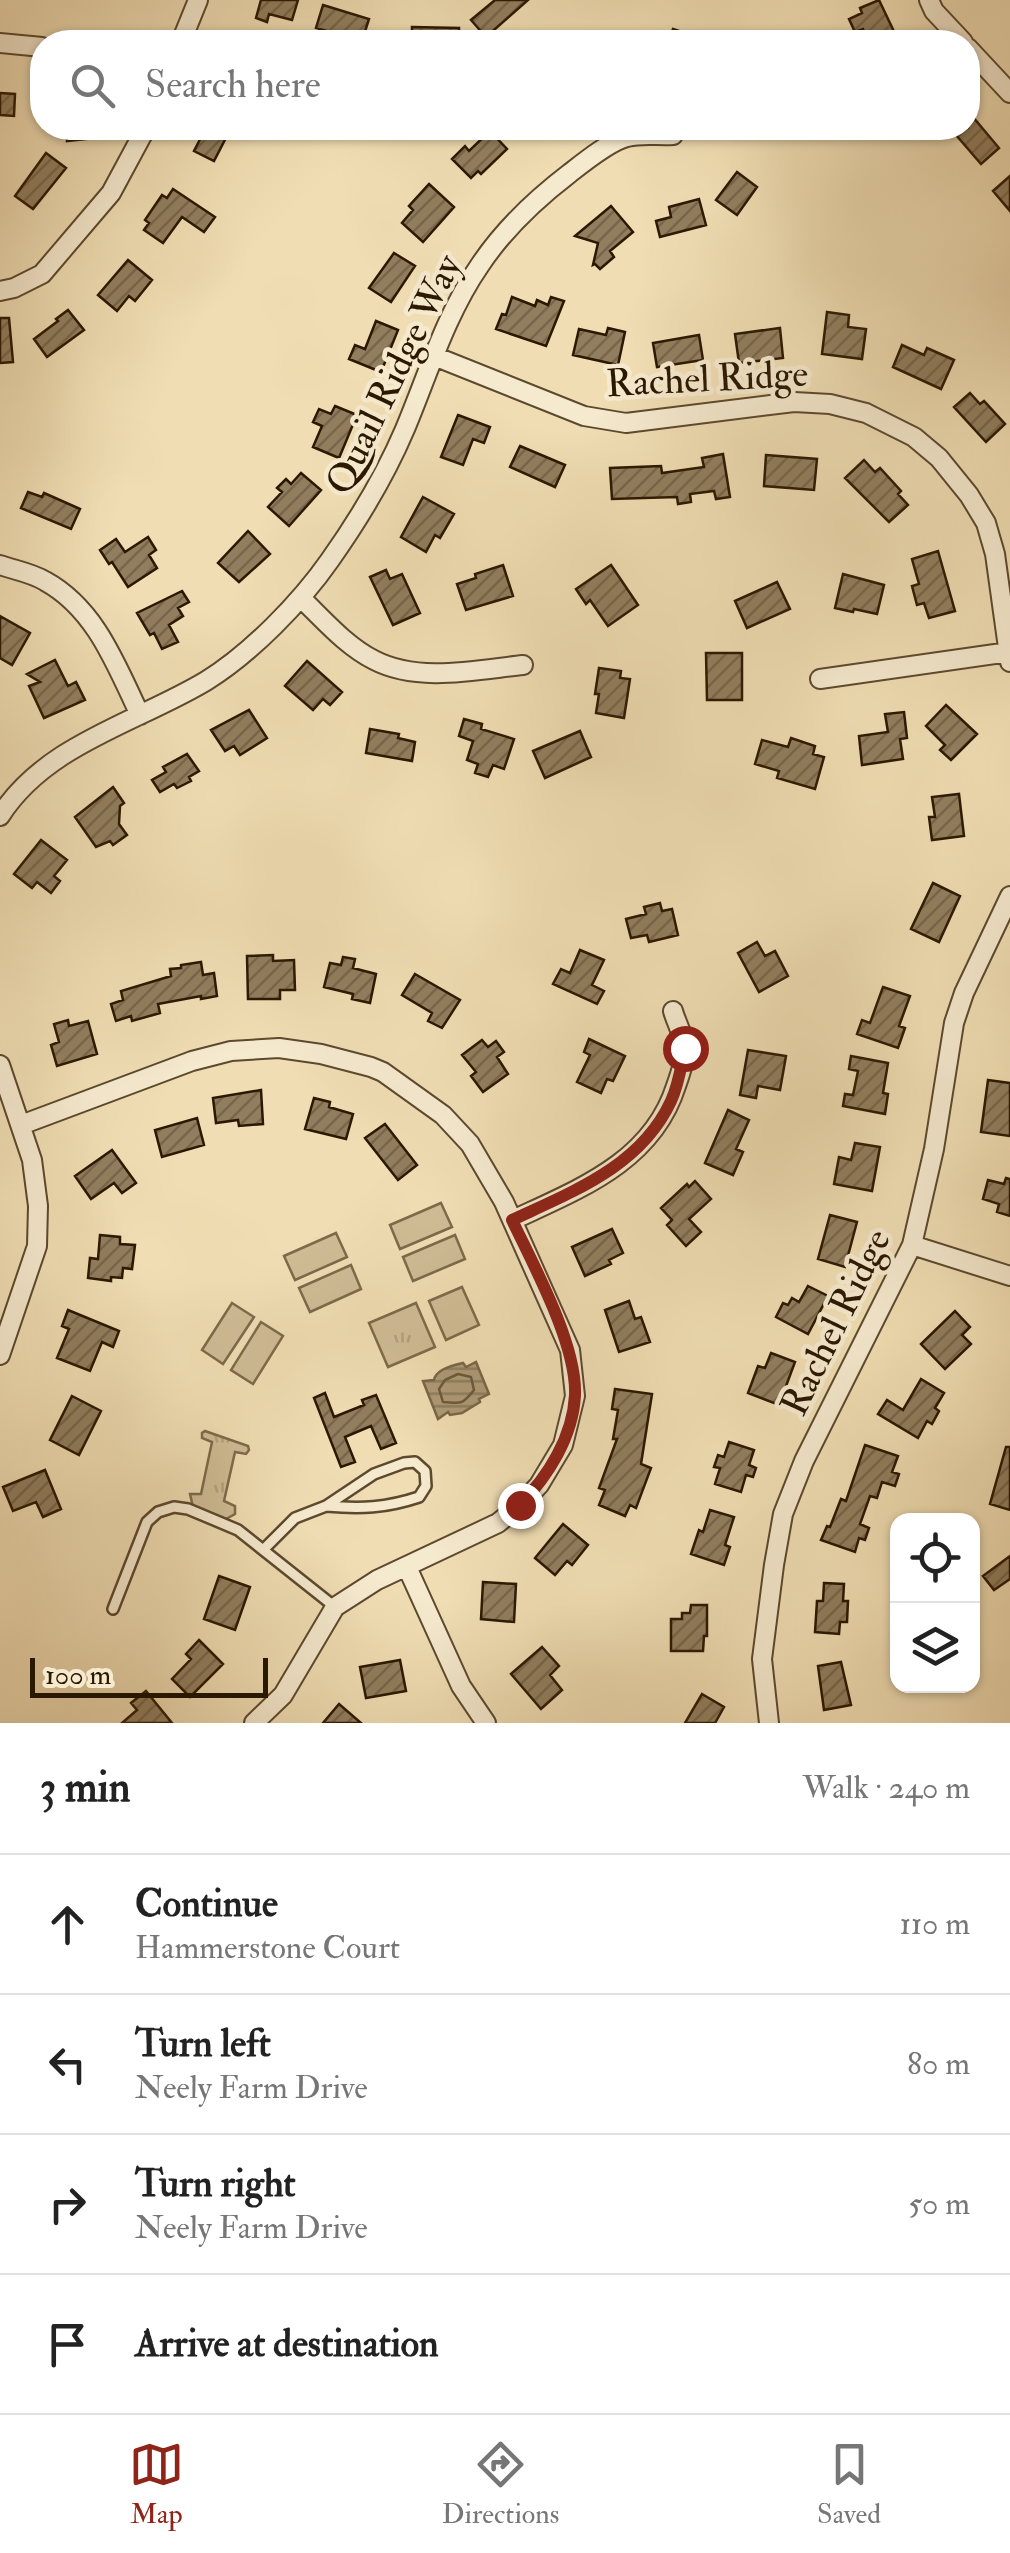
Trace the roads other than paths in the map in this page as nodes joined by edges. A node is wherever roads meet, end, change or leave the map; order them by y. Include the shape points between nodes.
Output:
1 (198, 0) edge
2 (928, 0) edge
3 (187, 30) edge
4 (951, 30) edge
5 (0, 43) edge
6 (30, 46) edge
7 (980, 61) edge
8 (1010, 93) edge
9 (139, 140) edge
10 (622, 140) edge
11 (0, 291) edge
12 (434, 356) junction
13 (0, 565) edge
14 (302, 598) junction
15 (1009, 652) edge
16 (1010, 662) edge
17 (523, 665) dead end
18 (820, 679) dead end
19 (140, 715) junction
20 (0, 816) edge
21 (1010, 896) edge
22 (672, 1010) dead end
23 (0, 1064) edge
24 (22, 1125) junction
25 (512, 1220) junction
26 (912, 1245) junction
27 (1010, 1276) edge
28 (0, 1355) edge
29 (326, 1506) junction
30 (263, 1550) junction
31 (407, 1567) junction
32 (335, 1607) junction
33 (113, 1610) dead end
34 (254, 1723) edge
35 (486, 1723) edge
36 (769, 1723) edge

1 - 3 street
2 - 4 street
5 - 6 street
7 - 8 street
9 - 11 street via 111,192 42,274
10 - 12 street, Quail Ridge Way via 579,166 502,236 461,296
12 - 14 street, Quail Ridge Way via 384,475
12 - 15 street, Rachel Ridge via 584,416 626,423 794,402 866,413 914,436 939,458 986,523
13 - 19 street via 44,580 82,608
14 - 17 street via 348,644 407,672
14 - 19 street, Quail Ridge Way via 208,680
15 - 16 street, Rachel Ridge
15 - 18 street
19 - 20 street, Quail Ridge Way via 37,771
21 - 26 street, Rachel Ridge via 954,1023
22 - 25 street via 685,1048 655,1130 616,1168
23 - 24 street
24 - 25 street via 232,1051 321,1054 383,1072 443,1115 470,1144
24 - 28 street via 38,1206 37,1246
25 - 31 street via 570,1350 575,1396 563,1445 539,1485 498,1523
26 - 27 street
26 - 36 street, Rachel Ridge via 783,1514 762,1659
29 - 29 lane via 362,1509 420,1497 425,1470 404,1463
29 - 30 lane via 295,1518
30 - 32 lane
30 - 33 lane via 238,1530 188,1509 158,1512 146,1522
31 - 32 street
31 - 35 street via 461,1686
32 - 34 street via 283,1695

